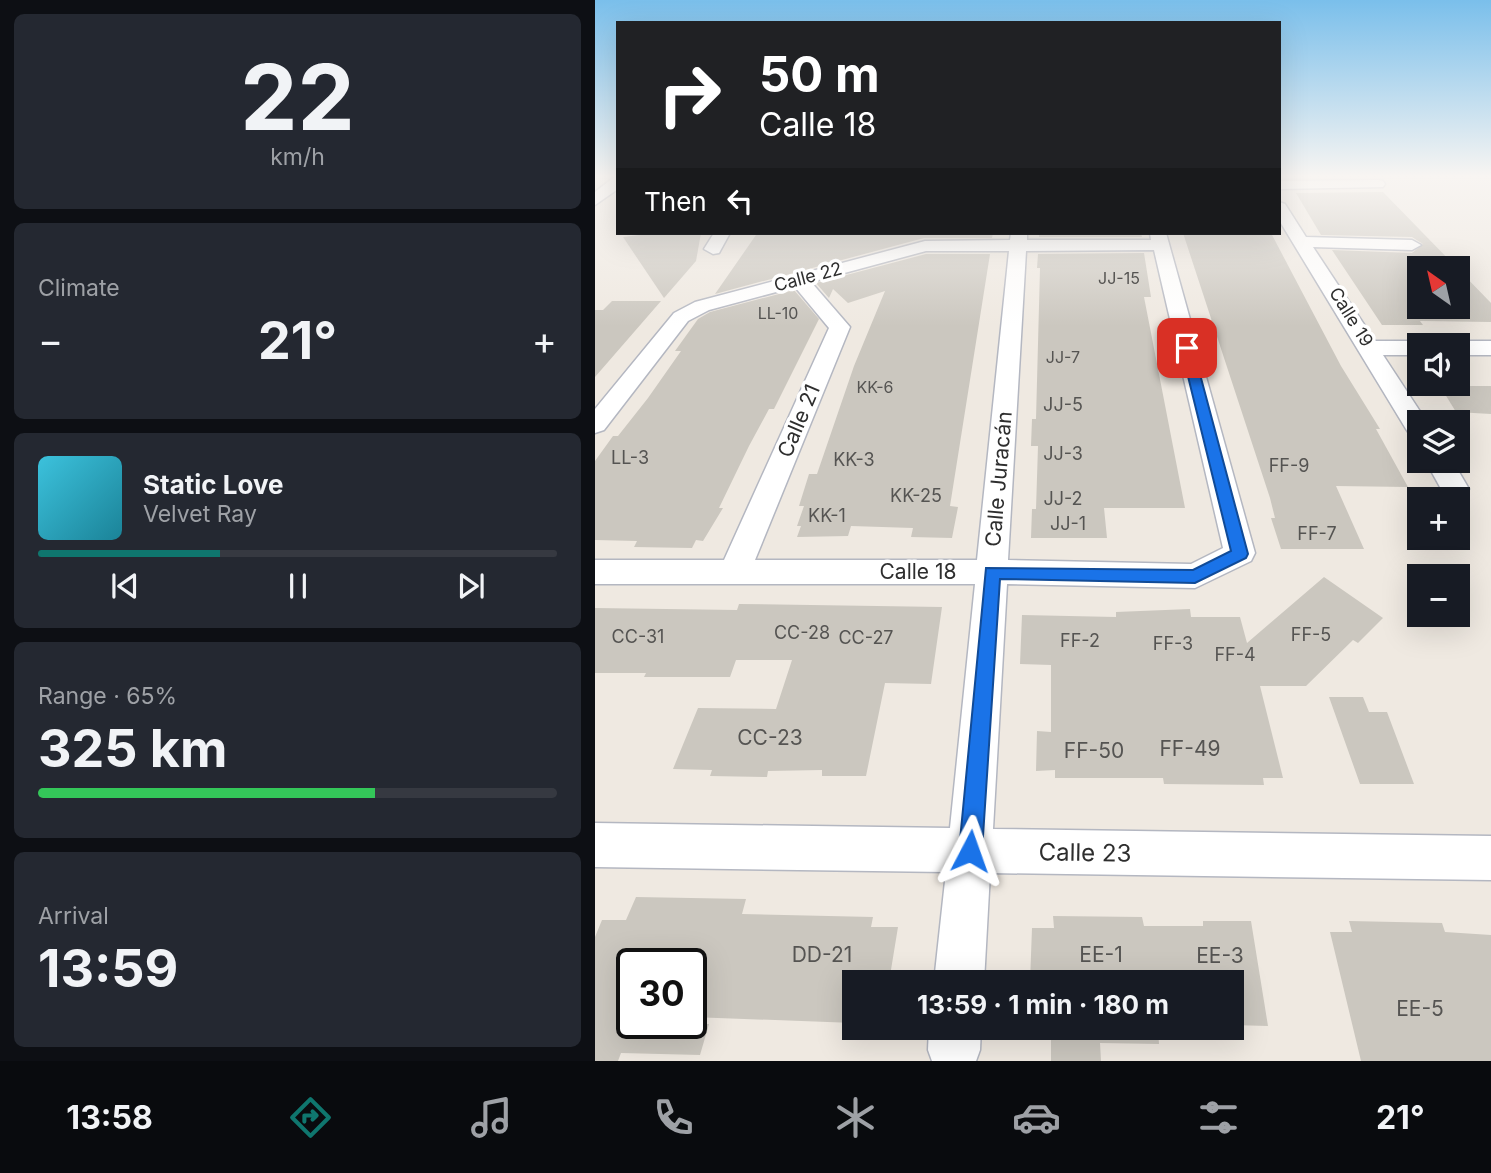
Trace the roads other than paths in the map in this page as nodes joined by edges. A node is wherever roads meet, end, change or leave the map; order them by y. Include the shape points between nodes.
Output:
1 (1293, 227) edge
2 (724, 235) edge
3 (1019, 238) edge
4 (1159, 239) edge
5 (1303, 242) junction
6 (1412, 244) dead end
7 (713, 249) dead end
8 (798, 279) junction
9 (1370, 348) junction
10 (1407, 348) edge
11 (1470, 348) edge
12 (1491, 348) edge
13 (1408, 410) edge
14 (595, 425) edge
15 (595, 572) edge
16 (992, 572) junction
17 (734, 573) junction
18 (595, 845) edge
19 (970, 851) junction
20 (1491, 858) edge
21 (960, 970) edge

1 - 5 street, Calle 19
2 - 7 street
3 - 4 street, Calle 22
3 - 8 street, Calle 22 via 925,246
3 - 16 street, Calle Juracán
4 - 16 street, Calle 18 via 1240,554 1195,576
5 - 6 street
5 - 9 street, Calle 19
8 - 14 street, Calle 22 via 702,306 681,317
8 - 17 street, Calle 21 via 839,327
9 - 10 street
9 - 13 street, Calle 19
11 - 12 street
15 - 17 street, Calle 18
16 - 17 street, Calle 18
16 - 19 street, Calle Juracán
18 - 19 street, Calle 23
19 - 20 street, Calle 23
19 - 21 street, Calle Juracán

